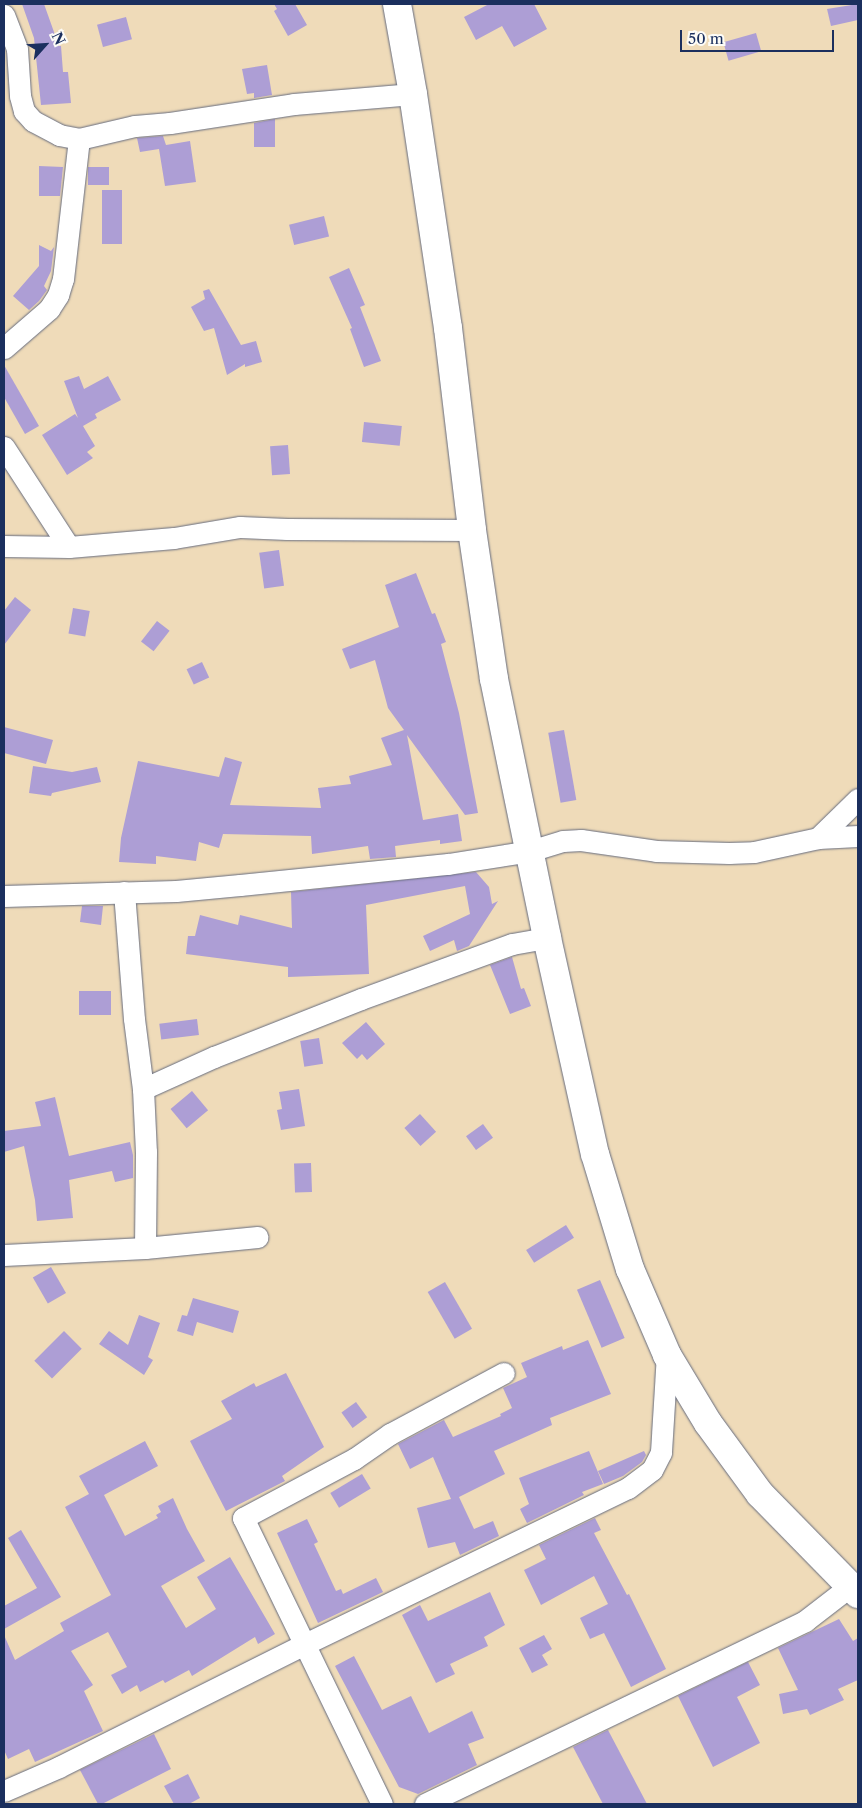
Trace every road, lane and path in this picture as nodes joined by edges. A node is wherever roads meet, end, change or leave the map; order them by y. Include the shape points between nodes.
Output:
1 (397, 4) edge
2 (4, 15) edge
3 (413, 94) junction
4 (79, 139) junction
5 (4, 348) edge
6 (4, 447) edge
7 (472, 530) junction
8 (4, 546) edge
9 (69, 547) junction
10 (858, 799) edge
11 (858, 836) edge
12 (818, 838) junction
13 (530, 851) junction
14 (124, 892) junction
15 (4, 896) edge
16 (547, 938) junction
17 (143, 1089) junction
18 (257, 1237) dead end
19 (145, 1248) junction
20 (4, 1255) edge
21 (667, 1355) junction
22 (504, 1373) dead end
23 (854, 1590) edge
24 (303, 1645) junction
25 (4, 1791) edge
26 (382, 1804) edge
27 (424, 1804) edge

1 - 3 street
2 - 4 street via 17,49 24,111 33,121 59,135
3 - 4 street via 294,104 135,126
3 - 7 street via 448,328
4 - 5 street via 63,278 58,295 49,309
6 - 9 street
7 - 9 street via 240,526 174,538
7 - 13 street via 494,679
8 - 9 street
10 - 12 street
11 - 12 street
12 - 13 street via 754,852 656,851 581,840 563,841
13 - 14 street via 438,865 194,889
13 - 16 street
14 - 15 street
14 - 17 street
16 - 17 street via 512,944 361,999
16 - 21 street via 595,1154 630,1269
17 - 19 street
18 - 19 street
19 - 20 street
21 - 23 street via 708,1423 760,1494
21 - 24 street via 661,1452 652,1470 628,1488
22 - 24 street via 390,1434 354,1460 243,1518
23 - 27 street via 805,1621
24 - 25 street via 59,1767
24 - 26 street

